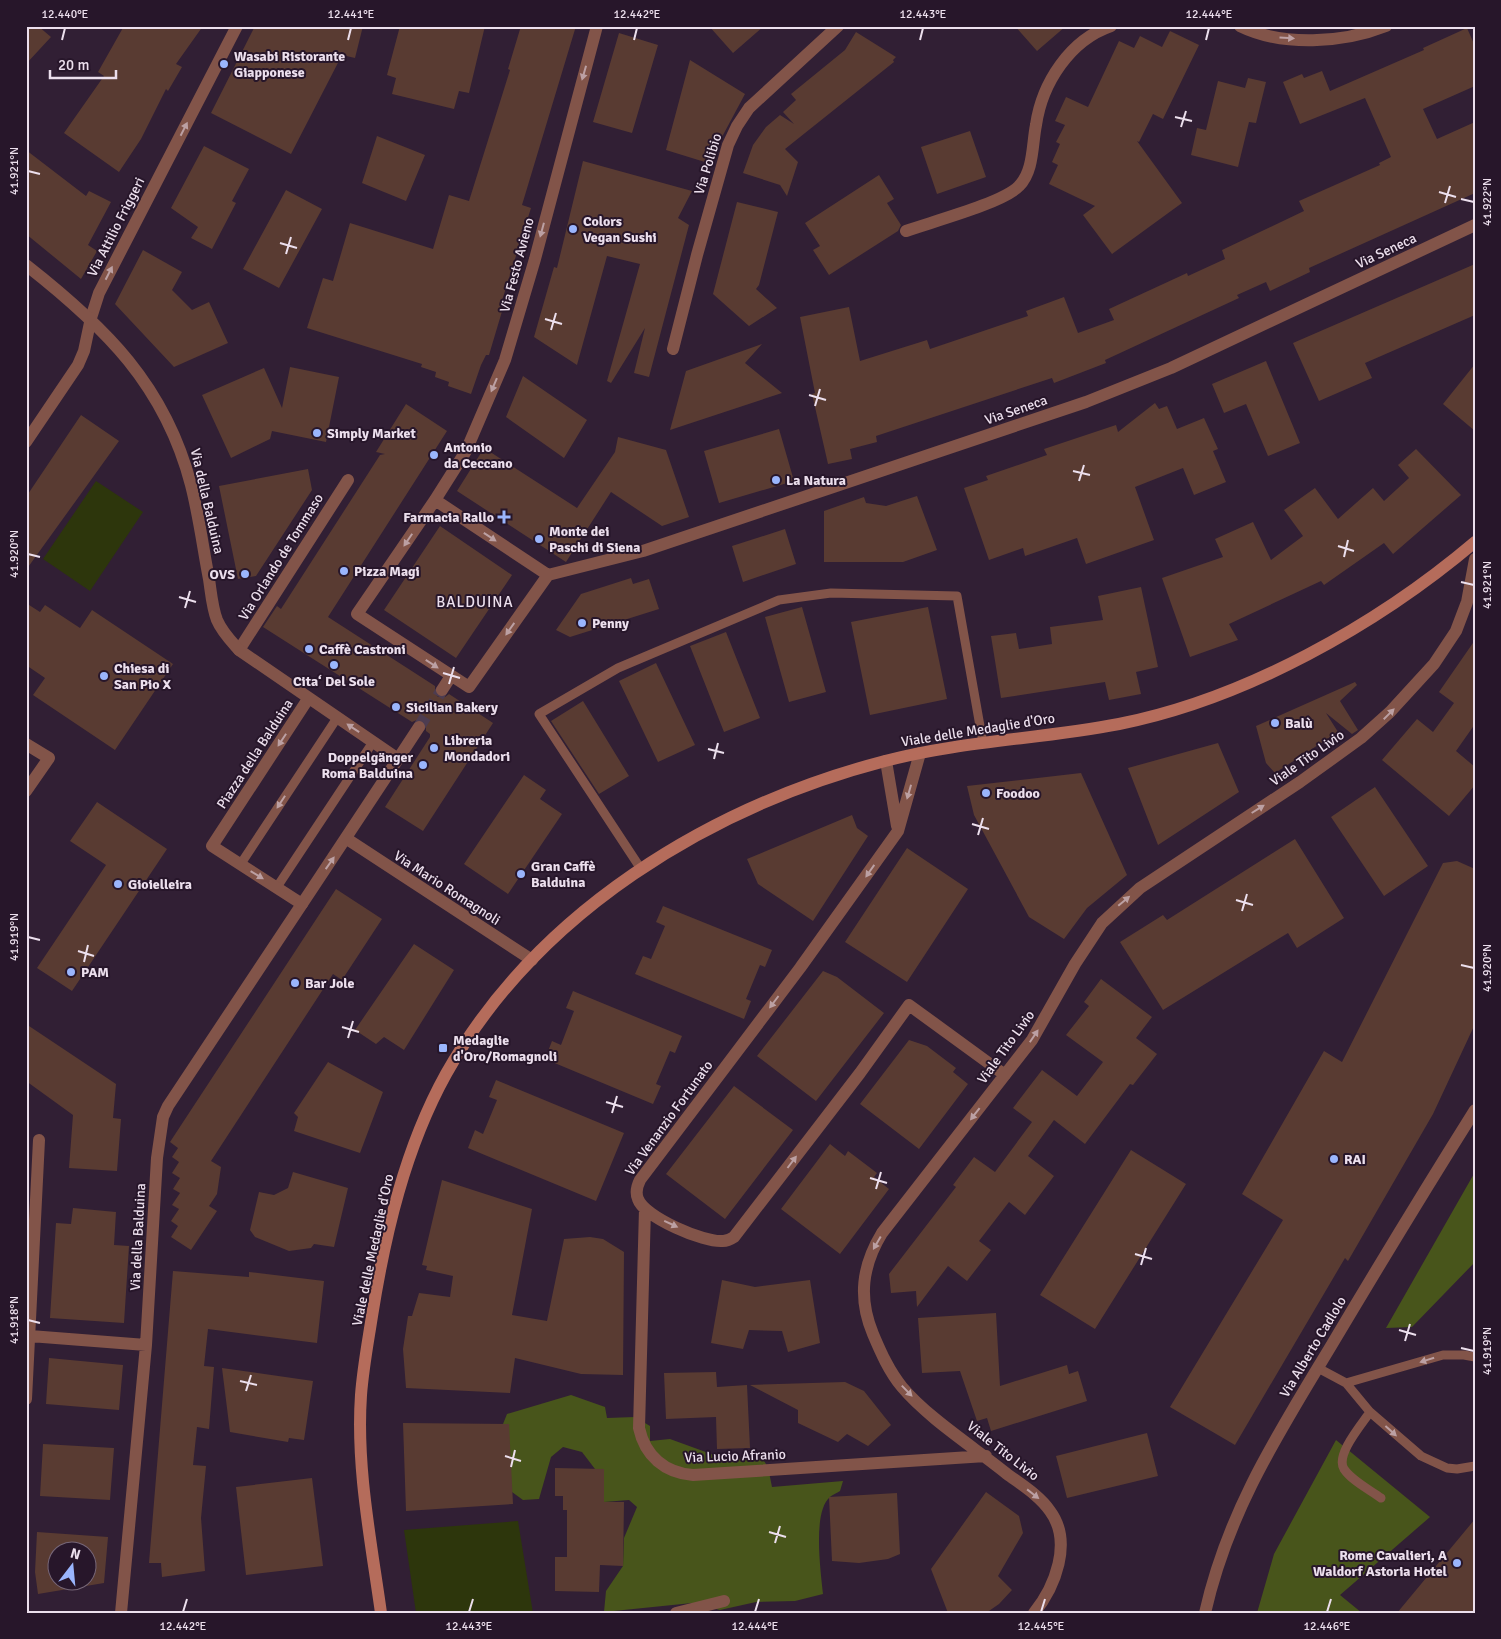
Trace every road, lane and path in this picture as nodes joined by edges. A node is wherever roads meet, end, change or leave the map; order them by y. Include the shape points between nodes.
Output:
1 (238, 26) edge
2 (597, 26) edge
3 (838, 26) edge
4 (1111, 26) edge
5 (1240, 26) edge
6 (1386, 26) edge
7 (1475, 225) edge
8 (906, 231) dead end
9 (26, 265) edge
10 (91, 318) junction
11 (673, 349) dead end
12 (26, 442) edge
13 (348, 480) dead end
14 (435, 500) junction
15 (1475, 542) edge
16 (1475, 559) edge
17 (548, 575) junction
18 (239, 650) junction
19 (451, 676) junction
20 (442, 690) tunnel mouth
21 (308, 699) junction
22 (337, 718) junction
23 (419, 727) tunnel mouth
24 (372, 742) junction
25 (983, 743) junction
26 (26, 744) edge
27 (920, 753) junction
28 (398, 759) junction
29 (886, 761) junction
30 (26, 790) edge
31 (898, 831) junction
32 (347, 839) junction
33 (240, 865) junction
34 (641, 869) junction
35 (277, 887) junction
36 (302, 904) junction
37 (532, 960) junction
38 (1005, 1075) junction
39 (1475, 1110) edge
40 (39, 1140) dead end
41 (645, 1209) junction
42 (30, 1336) junction
43 (146, 1345) junction
44 (1475, 1357) edge
45 (1318, 1368) junction
46 (1346, 1384) junction
47 (26, 1399) edge
48 (1370, 1412) junction
49 (986, 1456) junction
50 (1475, 1466) edge
51 (1381, 1498) dead end
52 (724, 1602) dead end
53 (121, 1613) edge
54 (381, 1613) edge
55 (676, 1613) edge
56 (1034, 1613) edge
57 (1205, 1613) edge

10 -> 1 street, Via Attilio Friggeri via 99,293
2 -> 14 street, Via Festo Avieno via 510,346 466,451
3 - 11 street, Via Polibio via 749,108 737,126 728,145
4 - 8 street via 1074,49 1055,73 1041,103 1030,163 1020,186 1003,197
5 -> 6 street via 1276,37 1319,39 1358,34
7 - 17 street, Via Seneca via 1171,368 1086,402 643,551
9 - 10 street, Via della Balduina
10 - 12 street, Via Attilio Friggeri via 78,365
10 - 18 street, Via della Balduina via 150,387 174,432 195,501 215,611 224,633
13 - 18 street, Via Orlando de Tommaso
14 -> 17 street
14 -> 19 street, Via Festo Avieno via 357,614
15 - 25 main road, Viale delle Medaglie d'Oro via 1430,578 1364,622 1230,692 1116,724
38 -> 16 street, Viale Tito Livio via 1042,1024 1092,939 1117,907 1183,858 1361,738 1416,685 1440,657 1456,631 1467,602
17 -> 19 street via 469,687
18 - 21 street, Via della Balduina
19 - 20 street
21 - 22 street, Piazza della Balduina
21 -> 33 street, Piazza della Balduina via 212,846
24 -> 22 street, Piazza della Balduina
22 -> 33 lane
23 - 28 street
24 - 28 street, Piazza della Balduina
24 - 35 lane
25 - 27 main road, Viale delle Medaglie d'Oro
25 - 34 lane via 957,596 831,593 779,600 618,668 539,714
26 - 30 street via 49,758
27 - 29 main road, Viale delle Medaglie d'Oro
27 -> 31 street, Via Venanzio Fortunato
28 - 32 street
29 - 31 street
29 - 34 main road, Viale delle Medaglie d'Oro via 762,802
31 -> 41 street, Via Venanzio Fortunato via 800,968 640,1180 637,1194
36 -> 32 street
32 - 37 street, Via Mario Romagnoli
33 -> 35 street, Piazza della Balduina
34 - 37 main road, Viale delle Medaglie d'Oro via 583,913
35 - 36 street, Piazza della Balduina
36 - 43 street, Via della Balduina via 163,1117 157,1158
37 - 54 main road, Viale delle Medaglie d'Oro via 482,1020 444,1078 416,1142 391,1222 361,1397 363,1478
41 -> 38 street via 706,1239 723,1241 734,1237 909,1005
38 -> 49 street, Viale Tito Livio via 882,1233 869,1257 863,1298 869,1323 894,1376 912,1397
39 - 45 street, Via Alberto Cadlolo
40 - 42 street
41 - 49 street, Via Lucio Afranio via 639,1428 647,1451 659,1463 682,1475 693,1476
42 - 43 street
42 - 47 street
43 - 53 street, Via della Balduina
44 -> 46 lane via 1443,1355
45 - 46 lane
45 - 57 street, Via Alberto Cadlolo via 1243,1498 1219,1561
46 - 48 lane
48 -> 50 lane via 1412,1449 1436,1465 1457,1469
48 - 51 lane via 1343,1453 1342,1463 1346,1471
49 -> 56 street, Viale Tito Livio via 1040,1500 1057,1524 1060,1538 1056,1575
52 - 55 street

